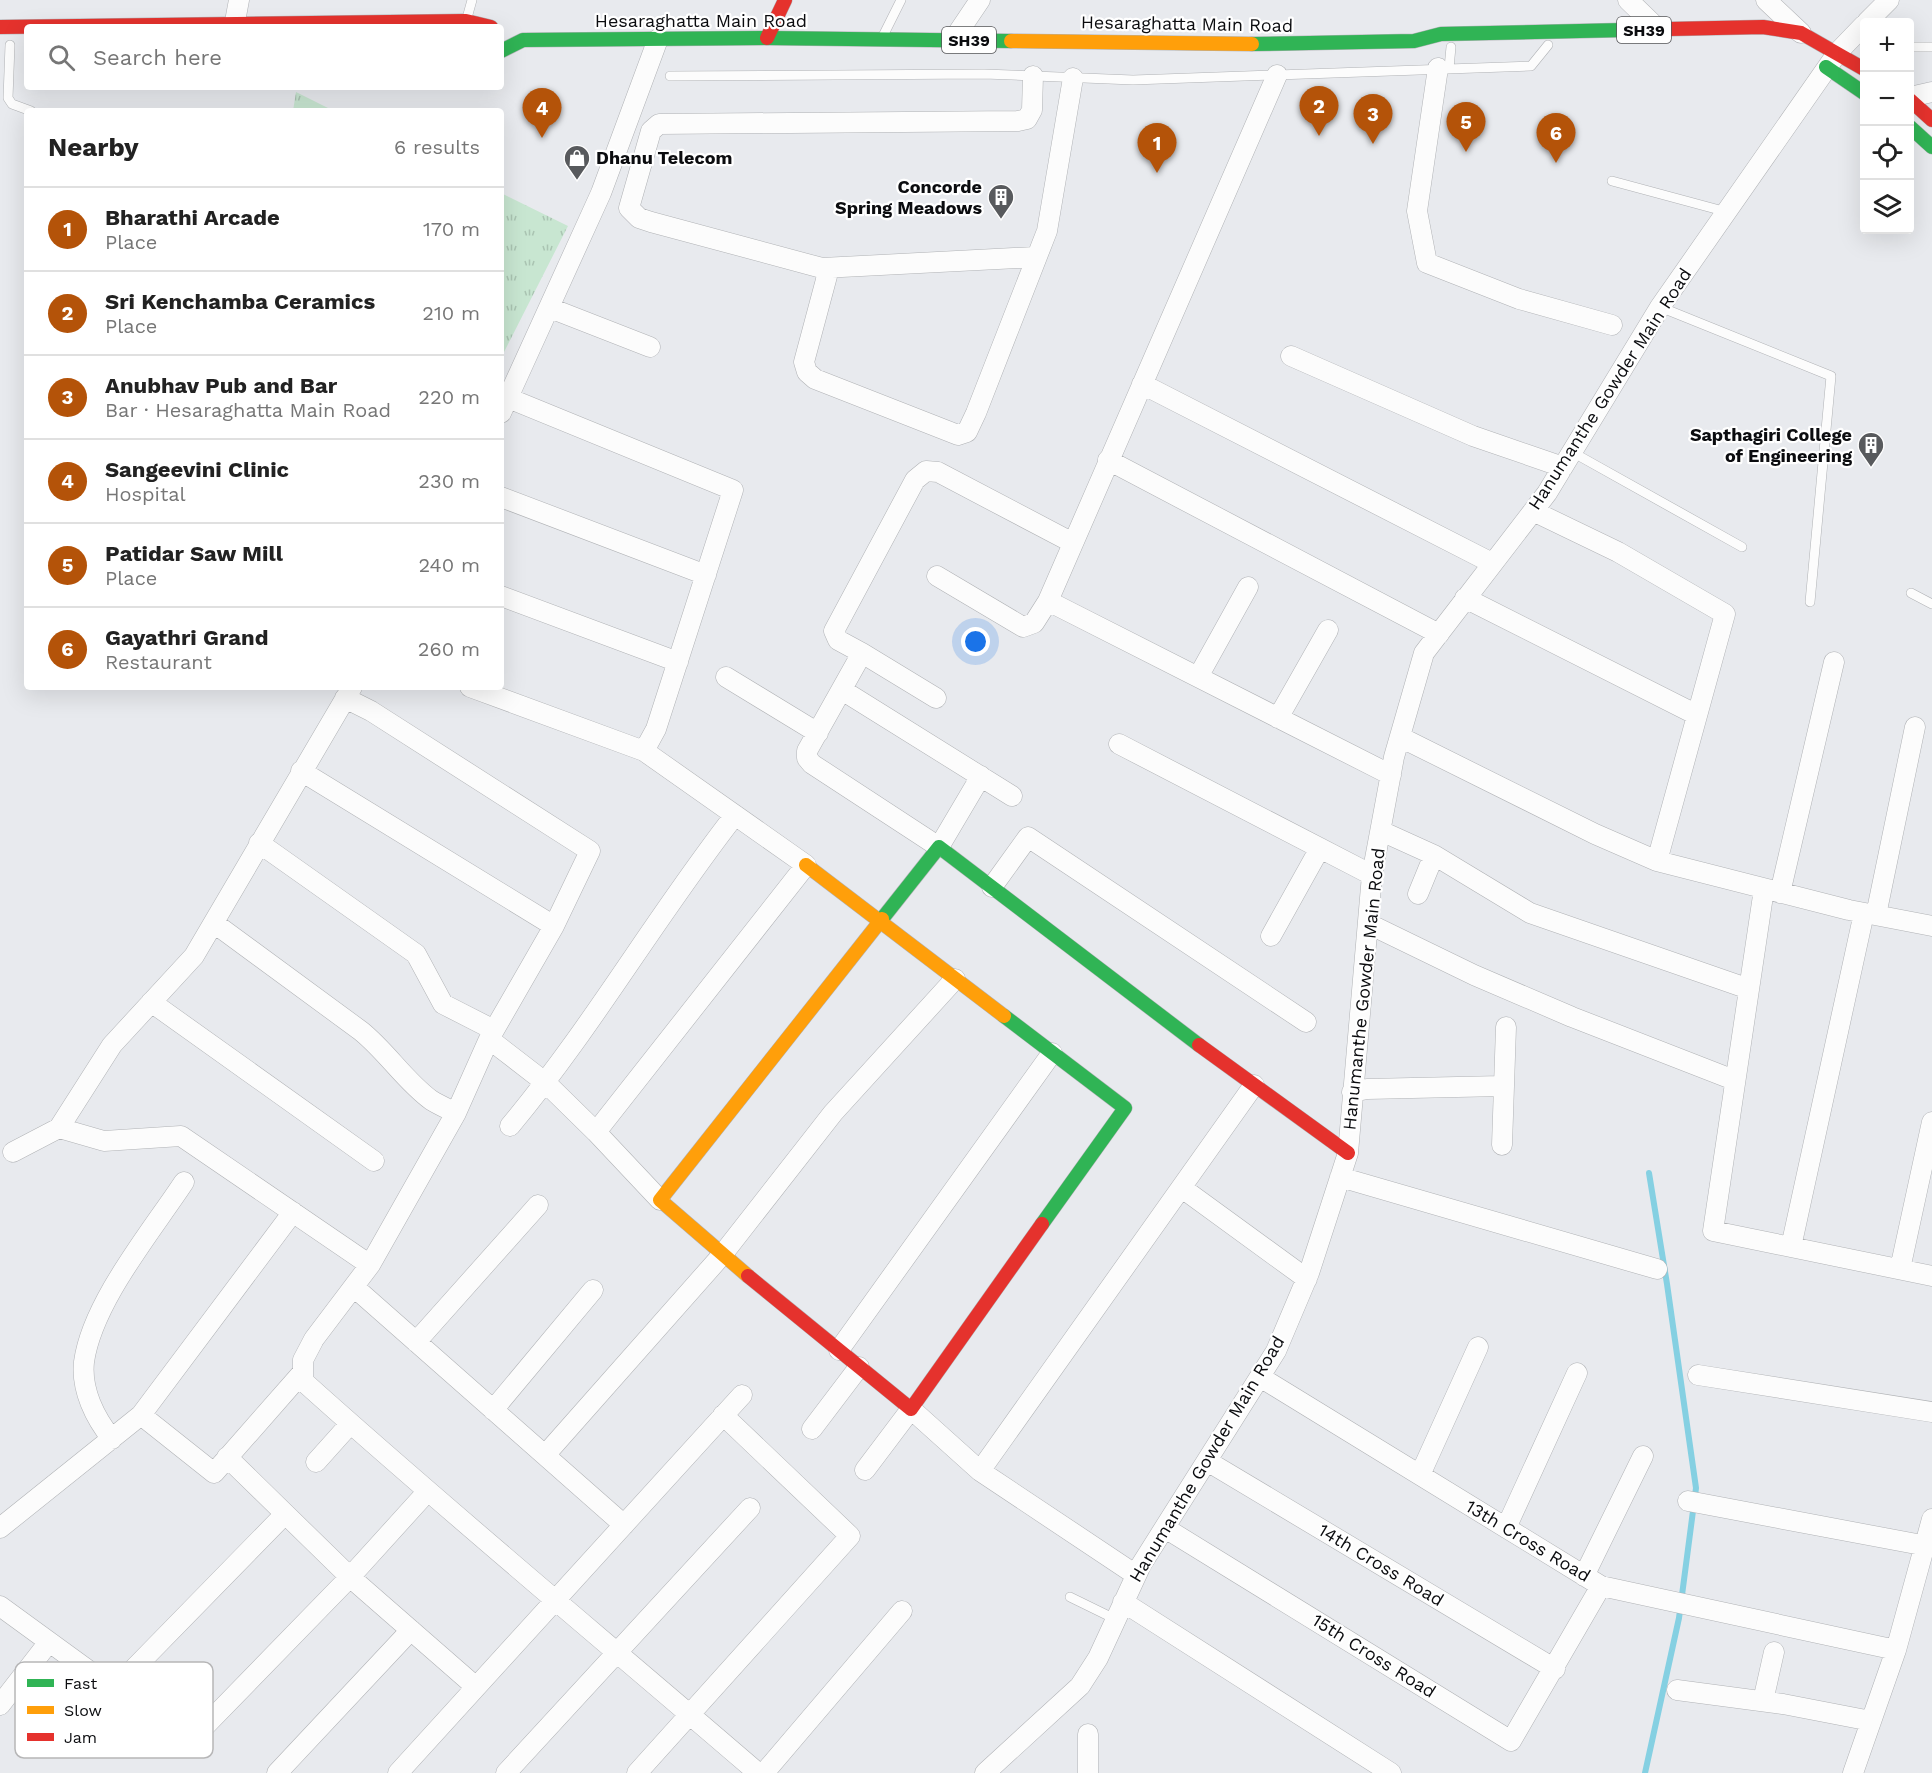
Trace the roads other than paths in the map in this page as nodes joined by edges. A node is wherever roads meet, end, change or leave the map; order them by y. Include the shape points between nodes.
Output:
1 (239, 0) edge
2 (472, 0) edge
3 (785, 0) edge
4 (901, 0) edge
5 (980, 0) edge
6 (1628, 0) edge
7 (1766, 0) edge
8 (1889, 0) edge
9 (1872, 18) edge
10 (234, 24) edge
11 (466, 24) edge
12 (0, 27) edge
13 (24, 27) edge
14 (504, 31) edge
15 (1860, 31) edge
16 (1800, 33) junction
17 (1660, 37) junction
18 (767, 38) junction
19 (658, 39) junction
20 (881, 39) junction
21 (523, 40) junction
22 (953, 40) junction
23 (1414, 41) junction
24 (5, 45) edge
25 (24, 45) edge
26 (1548, 45) junction
27 (1932, 46) edge
28 (1451, 47) junction
29 (1914, 47) edge
30 (504, 50) edge
31 (1835, 58) junction
32 (1860, 67) edge
33 (1443, 68) junction
34 (1277, 75) junction
35 (670, 76) dead end
36 (1033, 76) junction
37 (1073, 78) junction
38 (1860, 88) edge
39 (1932, 92) edge
40 (1914, 97) edge
41 (1914, 102) edge
42 (24, 108) edge
43 (1932, 120) edge
44 (1914, 131) edge
45 (1932, 147) edge
46 (1612, 181) dead end
47 (1727, 212) junction
48 (1035, 257) junction
49 (822, 268) junction
50 (1660, 307) junction
51 (550, 308) junction
52 (1612, 325) dead end
53 (650, 347) dead end
54 (1291, 356) dead end
55 (1142, 384) junction
56 (505, 406) edge
57 (1108, 460) junction
58 (1568, 460) junction
59 (504, 498) edge
60 (1533, 511) junction
61 (1073, 543) junction
62 (1742, 547) dead end
63 (1492, 563) junction
64 (706, 575) junction
65 (937, 576) dead end
66 (1248, 588) dead end
67 (1911, 593) dead end
68 (504, 597) edge
69 (1465, 598) junction
70 (1048, 601) junction
71 (1810, 602) dead end
72 (1932, 604) edge
73 (1328, 630) dead end
74 (1438, 634) junction
75 (862, 653) junction
76 (678, 662) junction
77 (1834, 662) dead end
78 (726, 677) dead end
79 (1198, 677) junction
80 (478, 690) edge
81 (842, 690) junction
82 (348, 693) edge
83 (936, 698) dead end
84 (1695, 714) junction
85 (1278, 718) junction
86 (1915, 727) dead end
87 (818, 733) junction
88 (1400, 737) junction
89 (1119, 744) dead end
90 (644, 751) junction
91 (301, 771) junction
92 (1391, 775) junction
93 (981, 776) junction
94 (1012, 796) dead end
95 (735, 815) junction
96 (1381, 831) junction
97 (259, 843) junction
98 (939, 847) junction
99 (1320, 848) junction
100 (1434, 855) junction
101 (1657, 861) junction
102 (806, 865) junction
103 (1372, 875) junction
104 (992, 887) junction
105 (1772, 891) junction
106 (1418, 894) dead end
107 (1870, 914) junction
108 (880, 921) junction
109 (214, 924) junction
110 (1369, 924) junction
111 (554, 926) junction
112 (1932, 926) edge
113 (1271, 936) dead end
114 (955, 979) junction
115 (1749, 989) junction
116 (152, 1002) junction
117 (1306, 1022) dead end
118 (1506, 1027) dead end
119 (491, 1035) junction
120 (1052, 1053) junction
121 (1734, 1080) junction
122 (546, 1083) junction
123 (1254, 1085) junction
124 (1502, 1086) junction
125 (1352, 1092) junction
126 (456, 1113) junction
127 (1932, 1122) edge
128 (510, 1126) dead end
129 (59, 1128) junction
130 (596, 1132) junction
131 (1502, 1145) dead end
132 (13, 1152) dead end
133 (1348, 1153) junction
134 (374, 1161) dead end
135 (1340, 1177) junction
136 (184, 1182) dead end
137 (1182, 1188) junction
138 (660, 1200) junction
139 (538, 1205) dead end
140 (293, 1212) junction
141 (1791, 1247) junction
142 (722, 1255) junction
143 (370, 1264) junction
144 (1657, 1269) dead end
145 (1900, 1269) junction
146 (1932, 1276) edge
147 (1307, 1279) junction
148 (354, 1287) junction
149 (593, 1290) dead end
150 (416, 1342) junction
151 (1478, 1347) dead end
152 (839, 1350) junction
153 (859, 1367) junction
154 (1576, 1373) dead end
155 (301, 1374) junction
156 (1698, 1375) dead end
157 (1260, 1377) junction
158 (742, 1395) dead end
159 (910, 1409) junction
160 (493, 1410) junction
161 (1932, 1412) edge
162 (141, 1415) junction
163 (723, 1415) junction
164 (350, 1424) junction
165 (812, 1429) dead end
166 (112, 1438) junction
167 (546, 1454) junction
168 (1643, 1456) dead end
169 (227, 1457) junction
170 (1207, 1461) junction
171 (316, 1462) dead end
172 (864, 1470) dead end
173 (980, 1471) junction
174 (1420, 1475) junction
175 (427, 1492) junction
176 (1688, 1501) dead end
177 (750, 1508) dead end
178 (285, 1514) junction
179 (1932, 1519) edge
180 (624, 1525) junction
181 (0, 1528) edge
182 (1165, 1528) junction
183 (1506, 1528) junction
184 (1928, 1546) edge
185 (1136, 1575) junction
186 (1584, 1576) junction
187 (350, 1577) junction
188 (1601, 1586) junction
189 (1070, 1597) dead end
190 (556, 1599) junction
191 (0, 1606) edge
192 (1119, 1610) junction
193 (902, 1611) dead end
194 (411, 1630) junction
195 (49, 1642) junction
196 (1896, 1650) junction
197 (617, 1652) junction
198 (1774, 1652) dead end
199 (33, 1662) edge
200 (77, 1662) edge
201 (140, 1662) edge
202 (1555, 1669) junction
203 (15, 1686) edge
204 (476, 1687) junction
205 (1677, 1690) dead end
206 (1763, 1701) junction
207 (0, 1705) edge
208 (690, 1714) junction
209 (213, 1718) edge
210 (1871, 1721) junction
211 (1088, 1734) dead end
212 (277, 1773) edge
213 (398, 1773) edge
214 (506, 1773) edge
215 (637, 1773) edge
216 (758, 1773) edge
217 (764, 1773) edge
218 (985, 1773) edge
219 (1088, 1773) edge
220 (1391, 1773) edge
221 (1853, 1773) edge

1 - 10 street
2 - 11 lane
3 - 18 main road
4 - 20 lane
5 - 22 street
6 - 17 street
7 - 16 street
8 - 9 street, Hanumanthe Gowder Main Road
10 - 11 main road
12 - 13 main road
14 - 21 main road
15 - 31 street, Hanumanthe Gowder Main Road
16 - 17 main road, Hesaraghatta Main Road / SH39 via 1763,27
16 - 31 main road, Hesaraghatta Main Road / SH39
17 - 23 main road, Hesaraghatta Main Road / SH39 via 1441,34
17 - 26 main road
18 - 19 main road, Hesaraghatta Main Road / SH39
18 - 20 main road, Hesaraghatta Main Road / SH39
19 - 21 main road, Hesaraghatta Main Road / SH39
19 - 51 street via 601,193
20 - 22 main road, Hesaraghatta Main Road / SH39
21 - 30 main road, Hesaraghatta Main Road / SH39
22 - 23 main road, Hesaraghatta Main Road / SH39 via 1291,44
23 - 28 main road via 1438,48
24 - 25 main road
24 - 42 lane via 8,98
26 - 28 main road
26 - 33 lane via 1531,66
27 - 29 lane
28 - 33 lane
31 - 32 main road, Hesaraghatta Main Road / SH39
31 - 38 main road
31 - 47 street, Hanumanthe Gowder Main Road
33 - 34 lane
33 - 52 street via 1417,211 1427,263 1519,299
34 - 37 lane
34 - 55 street
35 - 36 lane
36 - 37 lane
36 - 49 street via 1032,110 1027,119 1018,122 659,124 651,131 629,208 639,218
37 - 48 street via 1047,231
39 - 40 street
41 - 43 main road
44 - 45 main road
46 - 47 lane
47 - 50 street, Hanumanthe Gowder Main Road
48 - 49 street
48 - 49 street via 976,413 967,432 958,435 815,379 807,372 804,362 827,276
50 - 58 street, Hanumanthe Gowder Main Road
50 - 71 lane via 1832,376
51 - 53 street
51 - 56 street
54 - 58 street via 1473,436
55 - 57 street
55 - 63 street
56 - 64 street via 733,490
57 - 61 street
57 - 74 street
58 - 60 street, Hanumanthe Gowder Main Road
58 - 62 lane
59 - 64 street
60 - 63 street, Hanumanthe Gowder Main Road
60 - 84 street via 1618,552 1725,614
61 - 70 street
61 - 75 street via 938,472 926,471 915,480 834,631 838,640
63 - 69 street, Hanumanthe Gowder Main Road
64 - 76 street
65 - 70 street via 1023,627 1034,623
66 - 79 street
67 - 72 lane
68 - 76 street
69 - 74 street, Hanumanthe Gowder Main Road
69 - 84 street
70 - 79 street
73 - 85 street
74 - 88 street, Hanumanthe Gowder Main Road via 1424,653
75 - 81 street
75 - 83 street
76 - 90 street via 656,729
77 - 105 street
78 - 87 street
79 - 85 street
80 - 90 street
81 - 87 street
81 - 93 street
82 - 91 street
82 - 111 street via 590,851
84 - 101 street
85 - 92 street
86 - 107 street
87 - 98 street via 807,751 812,764
88 - 92 street, Hanumanthe Gowder Main Road
88 - 101 street
89 - 99 street
90 - 95 street
91 - 97 street
91 - 111 street
92 - 96 street, Hanumanthe Gowder Main Road
93 - 94 street
93 - 98 street
95 - 102 street
95 - 122 street via 686,878
96 - 100 street
96 - 103 street, Hanumanthe Gowder Main Road
97 - 109 street
97 - 119 street via 416,954 443,1004
98 - 104 main road
98 - 108 main road
99 - 103 street
99 - 113 street
100 - 106 street
100 - 115 street via 1530,913
101 - 105 street
102 - 108 main road
102 - 130 street
103 - 110 street, Hanumanthe Gowder Main Road
104 - 117 street via 1028,837
104 - 123 main road
105 - 107 street
105 - 115 street
107 - 112 street
107 - 141 street
108 - 114 main road
108 - 138 main road
109 - 116 street via 194,956
109 - 126 street via 362,1031 431,1100
110 - 121 street via 1572,1017
110 - 125 street, Hanumanthe Gowder Main Road
111 - 119 street
114 - 120 main road
114 - 142 street via 833,1113
115 - 121 street
116 - 129 street via 112,1045
116 - 134 street
118 - 124 street
119 - 122 street
119 - 126 street
120 - 152 street
120 - 159 main road via 1125,1108
121 - 141 street via 1713,1231
122 - 128 street
122 - 130 street
123 - 133 main road
123 - 137 street
124 - 125 street
124 - 131 street
125 - 133 street, Hanumanthe Gowder Main Road
126 - 143 street
127 - 145 street
129 - 132 street
129 - 140 street via 104,1141 181,1136
130 - 138 street
133 - 135 street, Hanumanthe Gowder Main Road
135 - 144 street
135 - 147 street, Hanumanthe Gowder Main Road
136 - 166 street via 102,1305 91,1339 84,1364 87,1392 98,1421
137 - 147 street
137 - 173 street
138 - 142 main road
139 - 150 street
140 - 143 street
140 - 162 street
141 - 145 street
142 - 152 main road
142 - 167 street
143 - 148 street
145 - 146 street
147 - 157 street, Hanumanthe Gowder Main Road via 1276,1351
148 - 150 street
148 - 155 street via 314,1339
149 - 160 street
150 - 160 street
151 - 174 street
152 - 153 main road
153 - 159 main road
153 - 165 street
154 - 183 street
155 - 164 street via 303,1381
155 - 169 street
156 - 161 street
157 - 170 street, Hanumanthe Gowder Main Road
157 - 174 street, 13th Cross Road
158 - 163 street
159 - 172 street
159 - 173 street
160 - 167 street
162 - 166 street
162 - 169 street via 214,1473
163 - 180 street
163 - 208 street via 850,1536
164 - 171 street
164 - 175 street
166 - 181 street
167 - 180 street
168 - 186 street
169 - 178 street
170 - 182 street, Hanumanthe Gowder Main Road
170 - 202 street, 14th Cross Road
173 - 185 street
174 - 183 street, 13th Cross Road
175 - 187 street
175 - 190 street
176 - 184 street
177 - 197 street
178 - 187 street
178 - 201 street
179 - 184 street
180 - 190 street
182 - 185 street, Hanumanthe Gowder Main Road
182 - 202 street, 15th Cross Road via 1511,1741
183 - 186 street, 13th Cross Road
184 - 196 street
185 - 192 street, Hanumanthe Gowder Main Road
186 - 188 street, 13th Cross Road
187 - 194 street
187 - 209 street
188 - 196 street, 13th Cross Road
188 - 202 street
189 - 192 lane
190 - 197 street
190 - 204 street
191 - 195 street
192 - 218 street, Hanumanthe Gowder Main Road via 1098,1658 1080,1686
192 - 220 street
193 - 217 street
194 - 204 street
194 - 212 street
195 - 199 street
195 - 200 street
196 - 210 street
197 - 208 street
197 - 214 street
198 - 206 street
203 - 207 street
204 - 213 street
205 - 206 street
206 - 210 street
208 - 215 street
208 - 216 street
210 - 221 street
211 - 219 street

